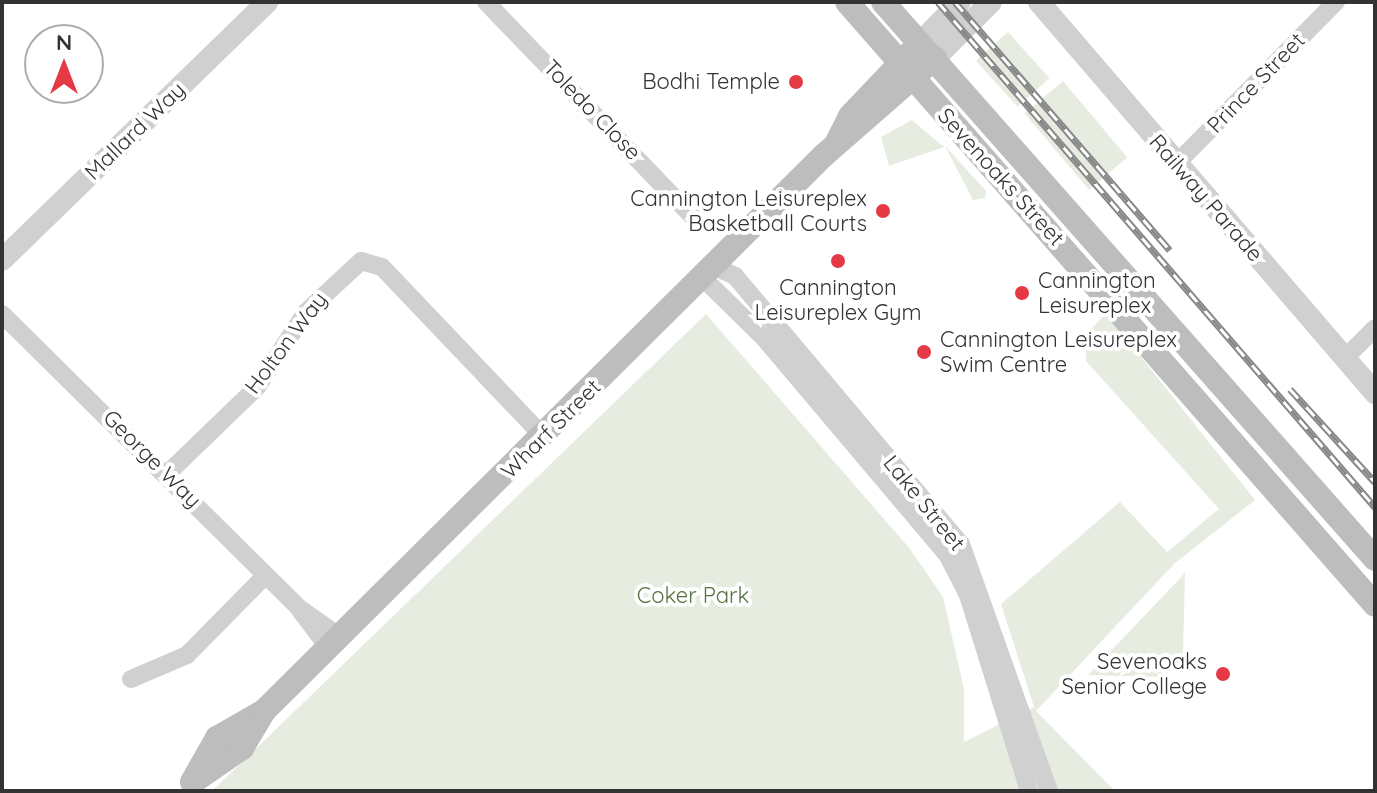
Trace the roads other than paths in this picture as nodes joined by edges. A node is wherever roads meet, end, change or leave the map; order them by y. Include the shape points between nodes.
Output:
1 (267, 2) edge
2 (486, 2) edge
3 (847, 2) edge
4 (883, 2) edge
5 (960, 2) edge
6 (991, 2) edge
7 (1039, 2) edge
8 (1336, 2) edge
9 (927, 50) junction
10 (907, 72) junction
11 (1176, 164) junction
12 (696, 220) dead end
13 (2, 260) edge
14 (709, 272) junction
15 (2, 314) edge
16 (1375, 328) edge
17 (1345, 358) junction
18 (1375, 393) edge
19 (543, 436) junction
20 (168, 473) junction
21 (1368, 550) edge
22 (1331, 554) junction
23 (266, 575) junction
24 (1375, 605) edge
25 (333, 642) junction
26 (131, 679) dead end
27 (188, 786) edge
28 (1029, 791) edge
29 (1049, 791) edge

1 - 13 street, Mallard Way
2 - 12 street, Toledo Close
3 - 10 main road, Sevenoaks Street
4 - 9 main road, Sevenoaks Street
5 - 9 street, Wharf Street
6 - 9 street, Wharf Street
7 - 11 street, Railway Parade
8 - 11 street, Prince Street
9 - 10 main road, Wharf Street
9 - 21 main road, Sevenoaks Street
10 - 14 main road, Wharf Street
10 - 22 main road, Sevenoaks Street
11 - 17 street, Railway Parade
14 - 19 main road, Wharf Street
14 - 28 street, Lake Street via 948,556 968,595
14 - 29 street, Lake Street via 735,276 961,544
15 - 20 street, George Way
16 - 17 street
17 - 18 street, Railway Parade
19 - 20 street, Holton Way via 382,267 361,261 306,312 257,387
19 - 25 main road, Wharf Street
20 - 23 street, George Way
21 - 22 main road
22 - 24 main road, Sevenoaks Street
23 - 25 street, George Way
23 - 26 street via 187,655
25 - 27 main road, Wharf Street via 264,711 217,738

